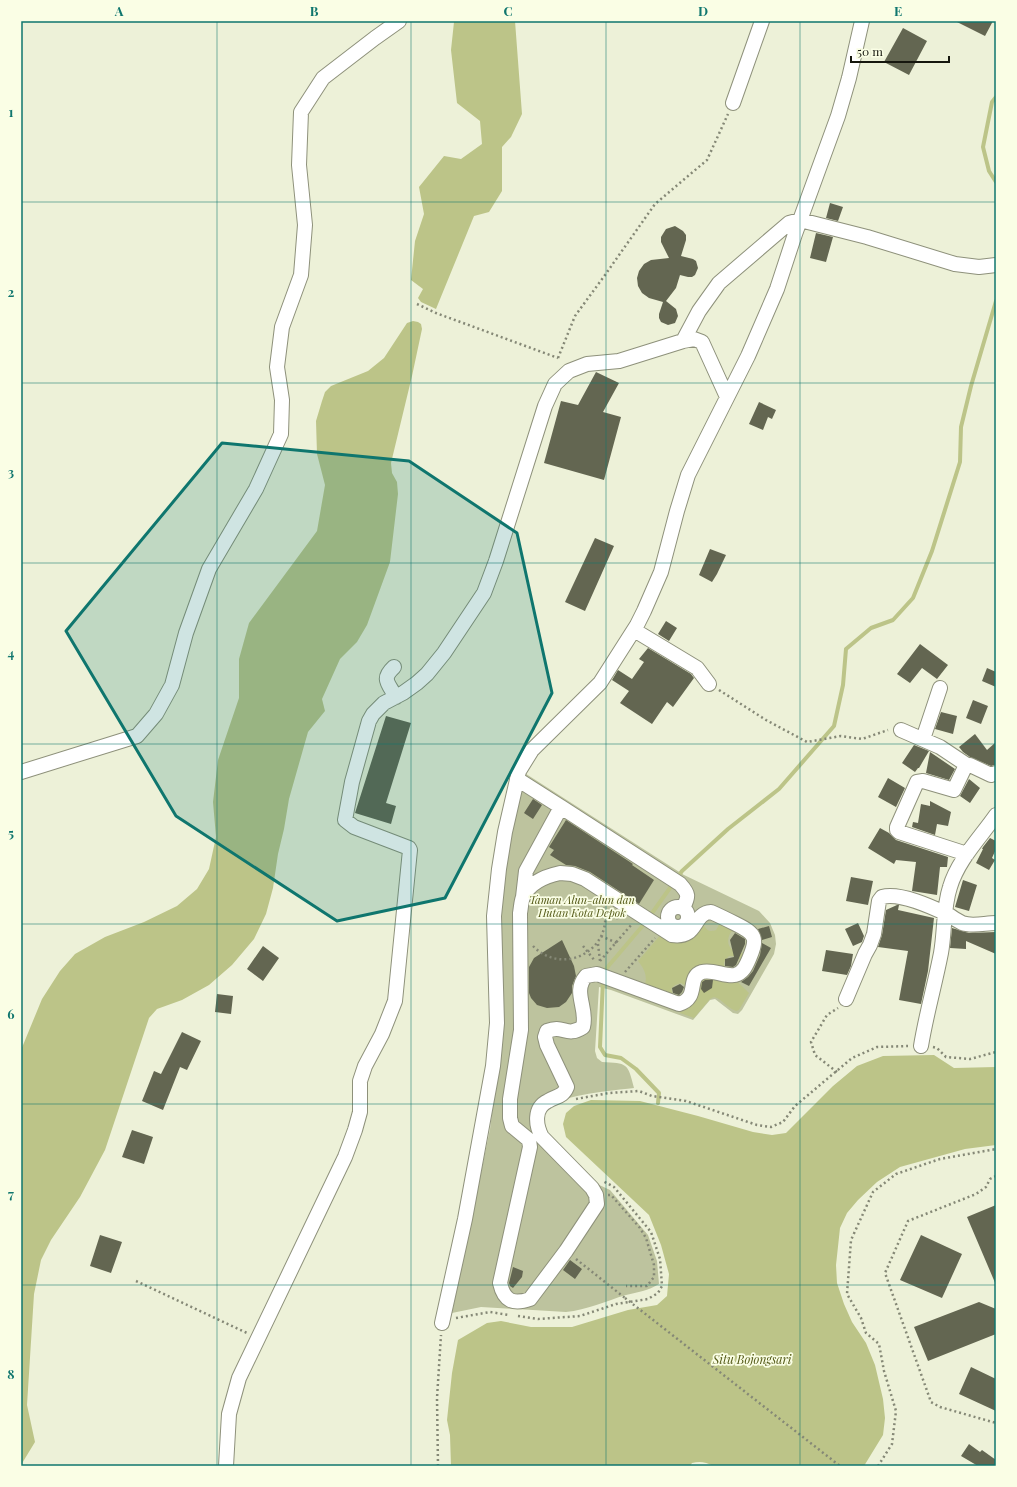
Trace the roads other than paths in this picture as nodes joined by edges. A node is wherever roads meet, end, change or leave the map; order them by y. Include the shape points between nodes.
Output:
1 (399, 21) edge
2 (762, 21) edge
3 (862, 21) edge
4 (732, 103) road end
5 (800, 220) junction
6 (994, 266) edge
7 (683, 341) junction
8 (727, 397) junction
9 (634, 630) junction
10 (394, 667) dead end
11 (709, 684) road end
12 (940, 688) dead end
13 (396, 696) junction
14 (902, 730) road end
15 (923, 739) junction
16 (967, 765) junction
17 (21, 772) edge
18 (996, 773) edge
19 (517, 779) junction
20 (561, 807) junction
21 (996, 815) edge
22 (967, 854) junction
23 (523, 897) junction
24 (683, 908) dead end
25 (948, 915) junction
26 (996, 923) edge
27 (846, 999) road end
28 (921, 1046) road end
29 (442, 1323) road end
30 (226, 1466) edge

1 - 17 street via 323,78 301,112 299,165 305,225 301,275 282,327 276,367 282,400 281,434 256,489 209,569 186,633 172,685 156,714 137,736
2 - 4 street
3 - 5 street via 838,116
5 - 6 street via 955,264
5 - 7 street via 789,223 719,283 699,311
5 - 8 street via 777,289
7 - 8 street via 694,339 702,342
7 - 13 street via 619,360 587,364 569,371 555,384 545,406 484,593 435,665 417,683
8 - 9 street via 688,475 657,585
9 - 11 street via 697,668
9 - 19 street via 600,683 532,750
10 - 13 street via 388,672 386,681
12 - 15 street
13 - 30 street via 377,708 369,721 348,796 345,820 354,827 410,850 395,1001 360,1081 360,1112 345,1157 239,1378 229,1414
14 - 15 street
15 - 16 street via 950,752
16 - 18 street via 991,775
16 - 22 street via 954,790 918,782 897,830
19 - 20 street
19 - 29 street via 505,832 494,916 497,1007 493,1066 465,1219
20 - 23 street via 526,871
20 - 24 street via 675,881 687,892 688,898
21 - 22 street
22 - 25 street via 950,887
23 - 23 street via 533,884 546,876 572,874 585,879 672,935 686,934 702,915 711,912 749,930 754,943 744,970 734,975 702,972 694,979 692,993 686,1002 679,1004 617,982 599,968 586,976 579,988 584,1015 583,1027 570,1032 560,1029 547,1031 547,1045 567,1087 560,1096 546,1101 540,1108 538,1129 542,1137 592,1188 597,1204 530,1299 515,1302 508,1299 500,1283 530,1147 529,1140 512,1126 510,1118 510,1098 521,1030 520,913
25 - 26 street via 963,924
25 - 27 street via 904,897 892,895 880,898 874,934
25 - 28 street

